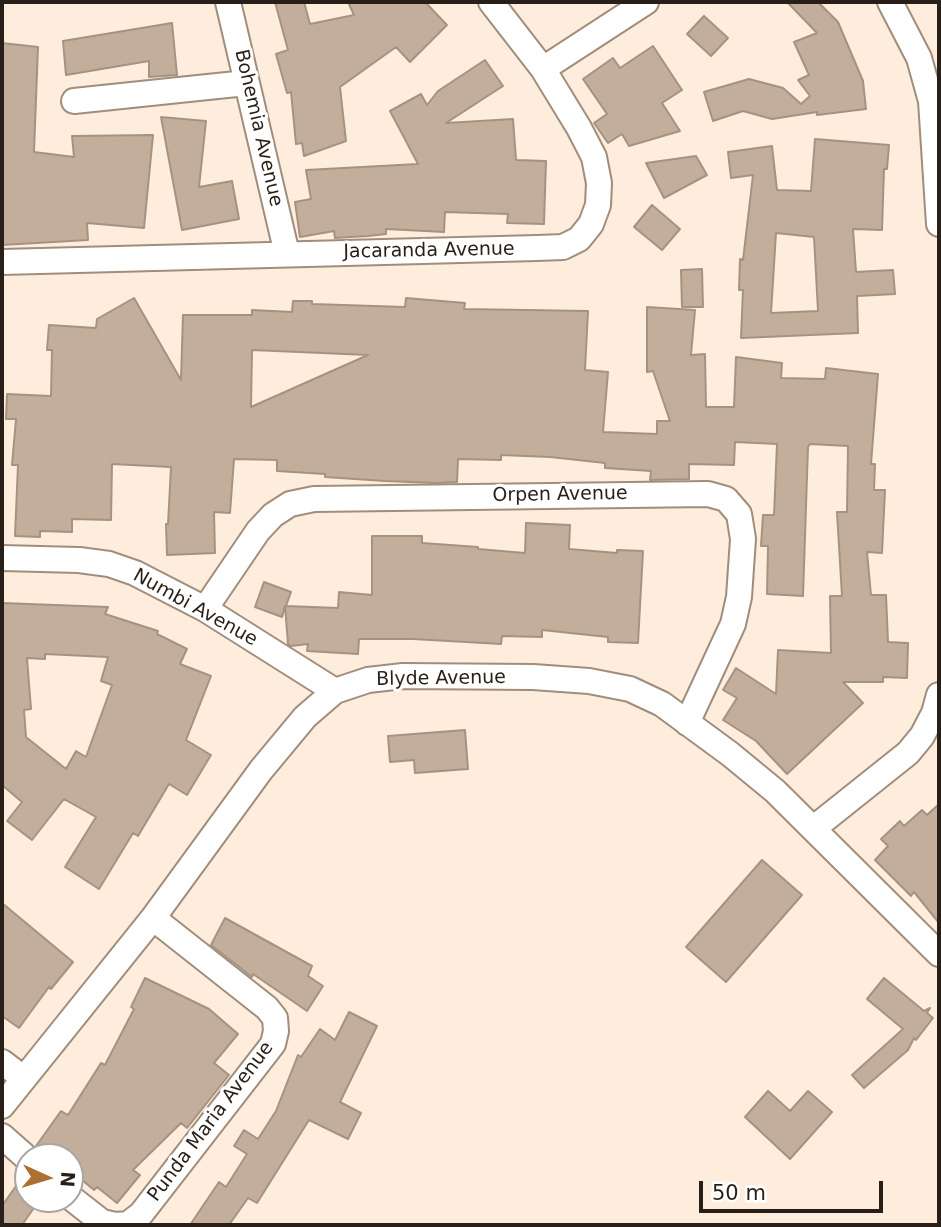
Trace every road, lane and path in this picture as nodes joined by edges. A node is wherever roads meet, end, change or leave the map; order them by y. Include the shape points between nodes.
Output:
1 (228, 2) edge
2 (491, 2) edge
3 (646, 2) edge
4 (890, 2) edge
5 (544, 69) junction
6 (246, 83) junction
7 (74, 101) dead end
8 (939, 224) edge
9 (287, 254) junction
10 (2, 262) edge
11 (2, 558) edge
12 (205, 609) junction
13 (335, 691) junction
14 (939, 695) edge
15 (687, 723) junction
16 (814, 828) junction
17 (153, 918) junction
18 (939, 954) edge
19 (2, 1062) edge
20 (23, 1078) junction
21 (2, 1106) edge
22 (84, 1207) edge

1 - 6 street, Bohemia Avenue
2 - 5 street, Jacaranda Avenue
3 - 5 street
4 - 8 street via 919,58 932,101
5 - 9 street, Jacaranda Avenue via 594,157 598,205 579,239 563,247
6 - 7 street
6 - 9 street, Bohemia Avenue
9 - 10 street, Jacaranda Avenue
11 - 12 street, Numbi Avenue via 109,564
12 - 13 street, Numbi Avenue
12 - 15 street, Orpen Avenue via 258,531 290,504 314,499 708,494 726,499 739,514 743,539 739,597 733,624
13 - 15 street, Blyde Avenue via 368,680 403,676 589,681 630,689 662,704
13 - 17 street, Blyde Avenue via 305,717 261,770
14 - 16 street via 922,736 908,753
15 - 16 street, Blyde Avenue via 748,768
16 - 18 street, Blyde Avenue
17 - 20 street, Blyde Avenue
17 - 22 street, Punda Maria Avenue via 267,1008 275,1018 273,1044 141,1214 128,1224 115,1225 102,1222
19 - 20 street
20 - 21 street, Blyde Avenue

